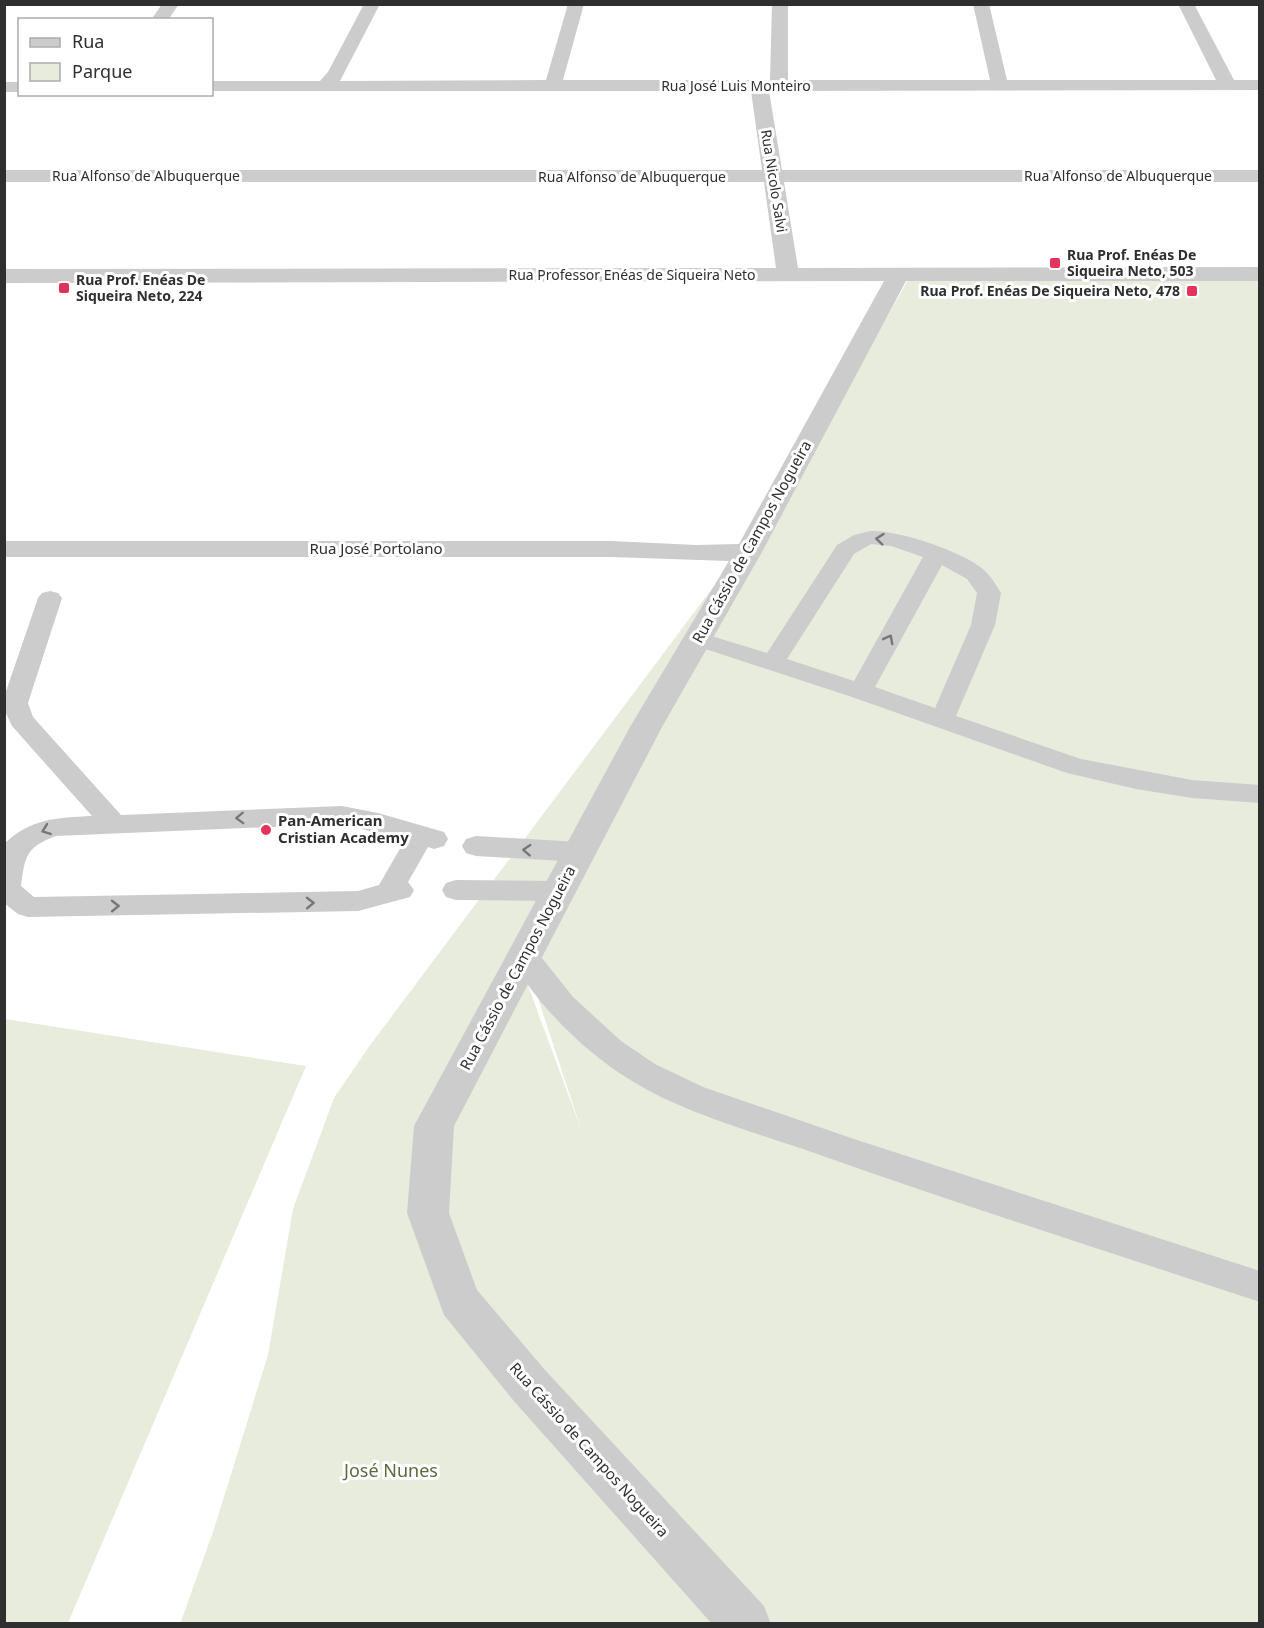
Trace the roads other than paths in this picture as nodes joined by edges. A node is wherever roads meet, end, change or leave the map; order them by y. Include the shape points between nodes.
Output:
1 (171, 4) edge
2 (372, 4) edge
3 (576, 4) edge
4 (780, 4) edge
5 (981, 4) edge
6 (1186, 4) edge
7 (160, 18) edge
8 (1228, 85) junction
9 (1260, 85) edge
10 (213, 86) edge
11 (325, 86) junction
12 (553, 86) junction
13 (779, 86) junction
14 (1000, 86) junction
15 (759, 87) junction
16 (4, 176) edge
17 (1260, 176) edge
18 (774, 177) junction
19 (788, 274) junction
20 (899, 274) junction
21 (1260, 274) edge
22 (4, 276) edge
23 (4, 549) edge
24 (748, 552) junction
25 (936, 555) junction
26 (50, 598) dead end
27 (698, 639) junction
28 (773, 663) junction
29 (861, 691) junction
30 (942, 720) junction
31 (1260, 794) edge
32 (114, 824) junction
33 (476, 846) dead end
34 (579, 852) junction
35 (456, 890) dead end
36 (558, 891) junction
37 (524, 956) junction
38 (1260, 1287) edge
39 (746, 1623) edge

1 - 7 street
2 - 11 street via 336,74
3 - 12 street
4 - 13 street
5 - 14 street
6 - 8 street
8 - 9 street, Rua José Luis Monteiro
8 - 14 street, Rua José Luis Monteiro
10 - 11 street, Rua José Luis Monteiro
11 - 12 street, Rua José Luis Monteiro
12 - 15 street, Rua José Luis Monteiro
13 - 14 street, Rua José Luis Monteiro
13 - 15 street, Rua José Luis Monteiro
15 - 18 street, Rua Nicolo Salvi
16 - 18 street, Rua Alfonso de Albuquerque
17 - 18 street, Rua Alfonso de Albuquerque
18 - 19 street, Rua Nicolo Salvi
19 - 20 street, Rua Professor Enéas de Siqueira Neto
19 - 22 street, Rua Professor Enéas de Siqueira Neto
20 - 21 street, Rua Professor Enéas de Siqueira Neto
20 - 24 street, Rua Cássio de Campos Nogueira
23 - 24 street, Rua José Portolano
24 - 27 street, Rua Cássio de Campos Nogueira
25 -> 28 lane via 874,537 857,541 845,550
29 -> 25 lane
25 - 30 lane via 976,576 989,593 983,625
26 - 32 lane via 15,703 21,720
27 - 28 lane
27 - 34 street, Rua Cássio de Campos Nogueira
28 - 29 lane
29 - 30 lane
30 - 31 lane via 1076,767 1192,789
32 -> 32 lane via 53,826 29,836 11,854 6,889 28,907 358,901 395,891 402,866 428,837 342,815
34 -> 33 lane
34 - 36 street, Rua Cássio de Campos Nogueira
35 - 36 lane
36 - 37 street, Rua Cássio de Campos Nogueira
37 - 38 lane via 562,1005 610,1050 644,1073 692,1096
37 - 39 street, Rua Cássio de Campos Nogueira via 434,1126 428,1213 459,1301 529,1386

